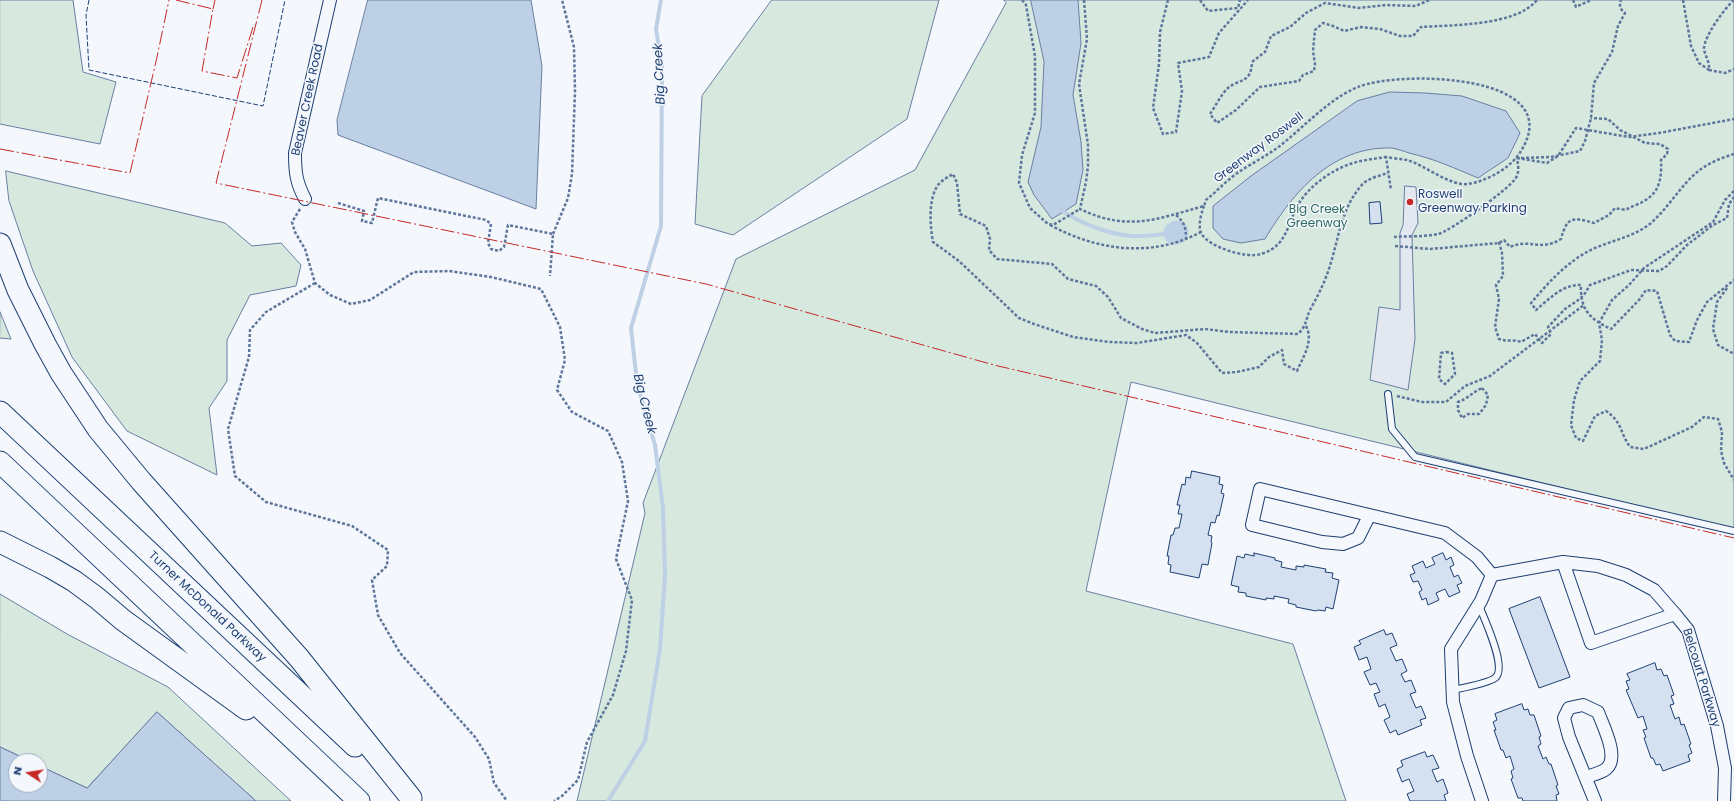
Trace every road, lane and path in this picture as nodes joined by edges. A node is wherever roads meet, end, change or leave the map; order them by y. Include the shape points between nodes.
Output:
1 (330, 0) edge
2 (562, 0) edge
3 (1022, 0) edge
4 (1084, 0) edge
5 (1168, 0) edge
6 (1200, 0) edge
7 (1240, 0) edge
8 (1248, 0) edge
9 (1429, 0) edge
10 (1537, 0) edge
11 (1573, 0) edge
12 (1591, 0) edge
13 (1621, 0) edge
14 (1683, 0) edge
15 (1734, 0) edge
16 (1734, 69) edge
17 (1709, 70) junction
18 (1591, 118) junction
19 (1734, 118) edge
20 (1588, 130) junction
21 (1634, 136) junction
22 (1734, 154) edge
23 (1558, 156) junction
24 (1386, 157) junction
25 (1517, 158) junction
26 (1388, 173) junction
27 (1390, 190) dead end
28 (1734, 191) edge
29 (1734, 197) edge
30 (305, 199) joint
31 (338, 203) dead end
32 (1204, 206) junction
33 (1080, 209) junction
34 (1176, 214) junction
35 (1048, 224) junction
36 (1201, 232) junction
37 (553, 234) junction
38 (1394, 237) dead end
39 (1186, 238) junction
40 (1498, 242) dead end
41 (0, 244) edge
42 (1395, 246) dead end
43 (550, 276) dead end
44 (1734, 280) edge
45 (315, 283) junction
46 (1728, 285) junction
47 (1581, 298) junction
48 (1584, 305) junction
49 (1599, 323) junction
50 (1306, 326) junction
51 (1734, 354) edge
52 (1439, 379) joint
53 (1388, 394) joint
54 (1458, 410) joint
55 (0, 412) edge
56 (0, 462) edge
57 (1734, 480) edge
58 (1369, 516) junction
59 (1734, 531) edge
60 (0, 542) edge
61 (1563, 562) junction
62 (1492, 575) junction
63 (1479, 605) junction
64 (1675, 614) junction
65 (1453, 690) junction
66 (318, 762) junction
67 (1586, 778) junction
68 (412, 800) edge
69 (359, 801) edge
70 (507, 801) edge
71 (554, 801) edge
72 (1482, 801) edge
73 (1595, 801) edge
74 (1724, 801) edge

1 - 30 street, Beaver Creek Road via 295,153 294,170
2 - 37 path via 574,46 572,174 568,198
3 - 35 path via 1026,5 1035,56 1035,113 1022,155 1019,183 1030,208
4 - 33 path via 1087,39 1079,84 1088,145 1088,166
5 - 8 path via 1160,32 1153,108 1163,134 1176,132 1182,91 1178,63 1209,57 1219,33
6 - 7 path via 1208,11 1238,8
9 - 10 path via 1416,6 1386,5 1359,8 1325,3 1306,13 1290,27 1271,36 1265,52 1252,62 1251,70 1243,81 1228,88 1210,114 1217,123 1260,88 1299,81 1303,75 1314,71 1315,30 1323,23 1344,31 1360,27 1380,29 1400,36 1413,36 1421,27 1488,22 1516,14
11 - 12 path via 1576,7
13 - 18 path via 1621,10 1625,13 1618,26 1612,52 1594,83
14 - 17 path via 1691,46 1699,63
15 - 17 path via 1725,8 1704,48
16 - 17 path via 1725,73
18 - 20 path
18 - 21 path via 1608,119 1620,130
19 - 21 path
20 - 21 path
20 - 23 path via 1580,151
20 - 23 path via 1576,128
21 - 42 path via 1668,149 1661,160 1659,186 1652,197 1627,211 1615,208 1609,215 1594,223 1577,218 1564,228 1560,239 1544,246 1519,243 1510,247 1504,240 1430,248
22 - 47 path via 1696,172 1650,224 1588,252 1569,264 1531,303 1536,310 1572,284 1581,285
23 - 25 path
23 - 25 path via 1547,164
24 - 25 path, Greenway Roswell via 1407,160 1454,182 1467,184 1488,177
24 - 26 path
24 - 36 path, Greenway Roswell via 1349,164 1317,184 1297,205 1288,230 1281,240 1261,254 1239,253 1222,248 1207,241
25 - 32 path, Greenway Roswell via 1528,139 1530,126 1526,111 1520,103 1504,92 1454,80 1383,81 1359,86 1322,109 1280,146 1236,174 1206,200
25 - 38 path via 1519,167 1516,178 1509,187 1459,222 1439,234
26 - 27 path
26 - 50 path via 1361,185 1349,205 1326,277 1309,313
28 - 49 path via 1725,200 1713,222 1644,268 1630,285 1612,300
29 - 47 path via 1729,204 1727,218 1713,225 1687,245 1667,266 1659,271 1630,270 1618,274 1590,285
30 - 45 path via 292,222 305,249
31 - 37 path via 364,210 362,221 372,223 378,198 486,220 491,224 488,246 499,251 504,247 508,225
32 - 34 path
32 - 36 path, Greenway Roswell via 1200,217
33 - 34 path via 1104,219 1122,222 1162,219
33 - 35 path via 1053,225
34 - 39 path via 1184,221
35 - 39 path via 1068,235 1111,247 1141,249
36 - 39 path
37 - 43 path
40 - 47 path via 1502,253 1503,276 1496,285 1499,298 1495,327 1499,340 1507,342 1515,339 1521,342 1535,334 1542,343 1551,334 1548,327 1554,319
41 - 68 highway via 18,290 44,344 98,429 299,658
44 - 46 path
45 - 70 path via 266,312 250,330 250,357 228,429 235,476 266,502 352,526 388,550 387,566 372,580 378,615 400,653 475,737 489,759 494,783
45 - 71 path via 330,295 351,304 370,300 414,272 449,271 491,277 541,289 560,327 565,360 557,390 572,412 608,431 622,462 628,501 616,559 632,600 626,651 613,695 587,742 578,780
46 - 49 path via 1707,302 1689,342 1675,341 1670,335 1657,291 1646,290 1611,329
46 - 51 path via 1717,302 1713,329 1718,345
47 - 48 path
48 - 49 path via 1587,315
48 - 53 path via 1490,376 1464,386 1446,402 1422,402
49 - 57 path via 1602,340 1600,362 1580,382 1574,400 1571,424 1576,438 1583,441 1595,416 1606,411 1618,421 1623,438 1630,447 1644,449 1692,427 1704,417 1718,419 1722,432 1721,451 1724,463
50 - 50 path via 1298,334 1205,329 1155,333 1142,329 1121,318 1108,297 1096,286 1068,279 1052,264 997,259 989,250 990,239 986,226 960,214 957,183 953,174 938,186 932,201 932,242 960,261 1019,318 1034,324 1073,337 1109,342 1138,343 1186,334 1222,373 1259,367 1269,357 1282,350 1284,364 1297,372 1309,339
52 - 52 path via 1441,353 1452,353 1455,374 1445,384
53 - 59 lane via 1392,429 1415,456
54 - 54 path via 1458,402 1474,392 1482,388 1488,395 1486,405 1479,414 1468,414 1462,418
55 - 68 highway, Turner McDonald Parkway
56 - 66 highway
58 - 58 street via 1358,538 1343,544 1322,542 1252,525 1260,489
58 - 62 street via 1445,533 1477,557
60 - 66 highway via 74,581 123,620
61 - 62 street
61 - 64 street via 1598,566 1626,575 1654,590
61 - 64 street, Belcourt Parkway via 1591,643
62 - 63 street
63 - 65 street via 1451,649
63 - 65 lane via 1499,660 1499,672 1493,680
64 - 74 street, Belcourt Parkway via 1688,630 1717,726 1725,768
65 - 72 street via 1453,702 1467,756
66 - 69 highway
67 - 67 street via 1564,718 1569,708 1582,705 1598,712 1613,753 1611,763 1606,769
67 - 73 street

